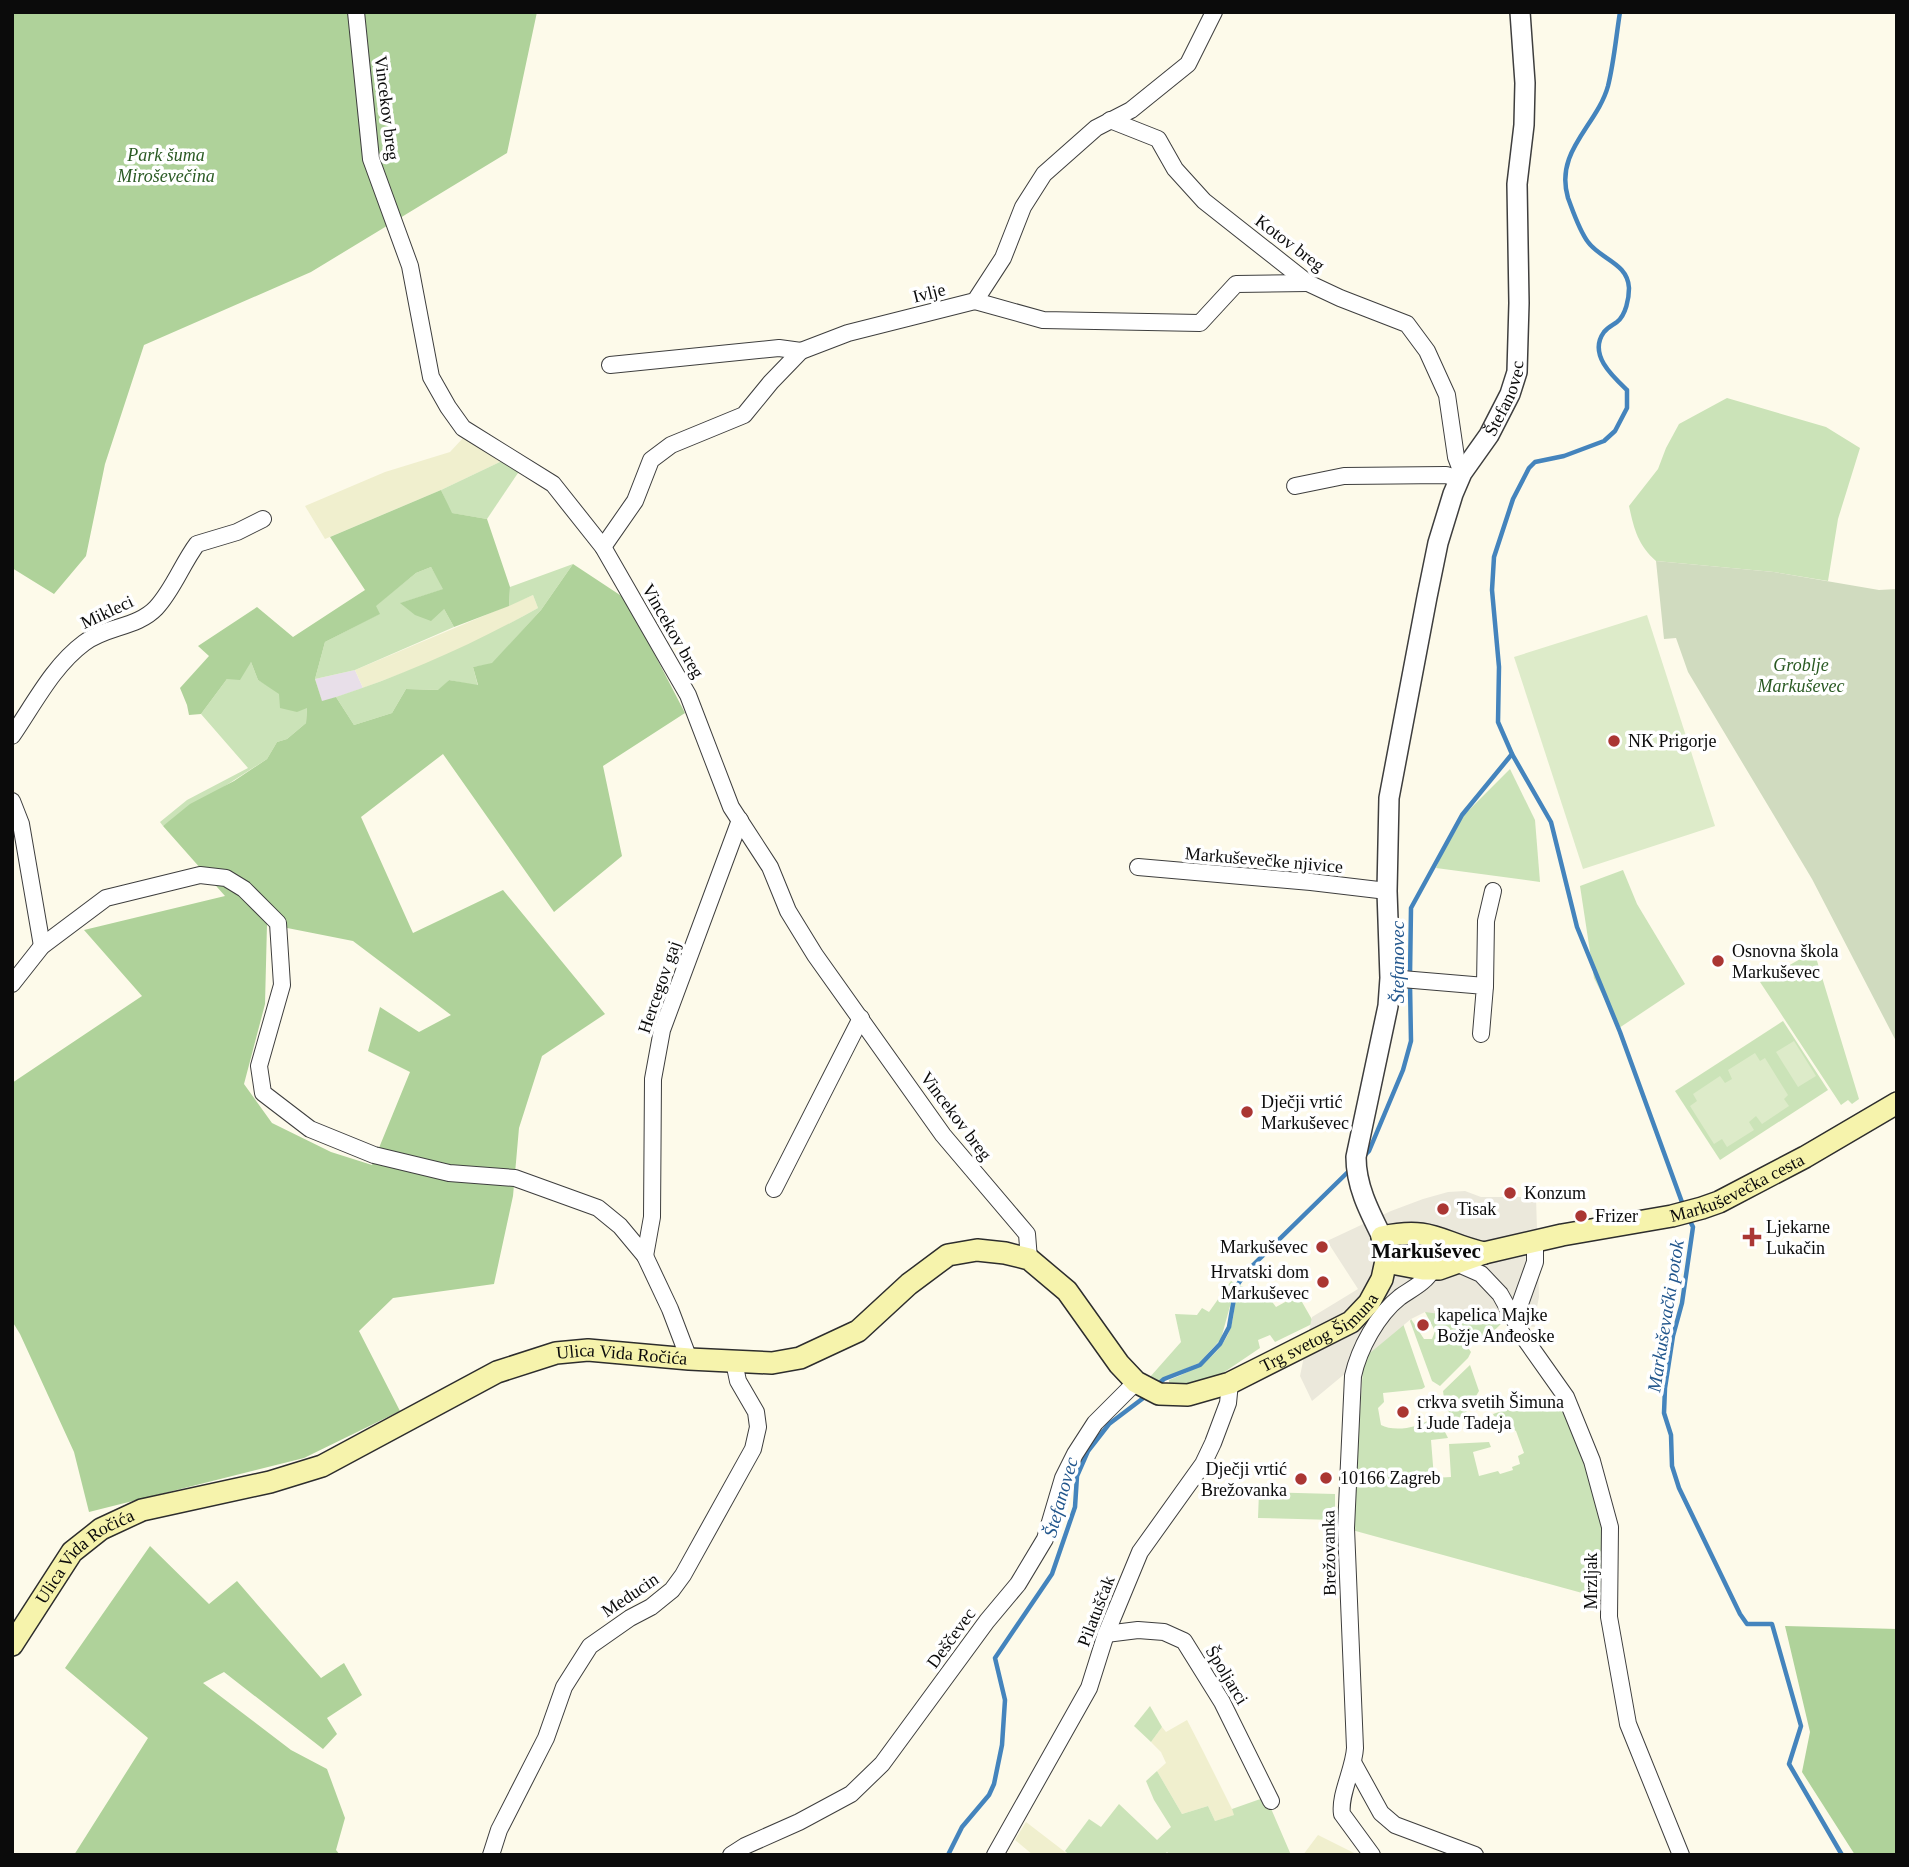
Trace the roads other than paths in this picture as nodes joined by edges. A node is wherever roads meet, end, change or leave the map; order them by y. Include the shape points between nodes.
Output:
1 (356, 12) edge
2 (1214, 12) edge
3 (1520, 12) edge
4 (1110, 120) junction
5 (1308, 283) junction
6 (975, 301) junction
7 (802, 351) junction
8 (610, 365) dead end
9 (1461, 476) junction
10 (1294, 486) dead end
11 (263, 519) dead end
12 (603, 547) junction
13 (12, 736) edge
14 (12, 801) edge
15 (740, 820) junction
16 (1138, 867) dead end
17 (1387, 891) junction
18 (1493, 891) dead end
19 (42, 946) junction
20 (1395, 979) junction
21 (12, 984) edge
22 (1485, 986) junction
23 (861, 1018) junction
24 (1481, 1034) dead end
25 (1897, 1103) edge
26 (774, 1189) dead end
27 (1382, 1237) junction
28 (1445, 1239) junction
29 (1535, 1242) junction
30 (1484, 1253) junction
31 (645, 1256) junction
32 (1029, 1259) junction
33 (1386, 1262) junction
34 (1445, 1267) junction
35 (1515, 1318) junction
36 (689, 1359) junction
37 (734, 1362) junction
38 (1230, 1383) junction
39 (1147, 1388) junction
40 (1106, 1634) junction
41 (12, 1645) edge
42 (1354, 1764) junction
43 (1271, 1801) dead end
44 (491, 1855) edge
45 (731, 1855) edge
46 (995, 1855) edge
47 (1372, 1855) edge
48 (1475, 1855) edge
49 (1681, 1855) edge

1 - 12 street, Vincekov breg via 371,159 410,265 431,377 463,428 553,484
2 - 4 street via 1188,64 1131,110
3 - 9 street, Štefanovec via 1525,83 1517,184 1517,372 1489,435
4 - 5 street, Kotov breg via 1158,139 1175,169 1204,201
4 - 6 street via 1044,174 1023,207 1003,258
5 - 6 street via 1236,284 1200,323 1042,320
5 - 9 street, Kotov breg via 1407,324 1427,351 1447,394
6 - 7 street, Ivlje via 848,333
7 - 8 street via 779,348
7 - 12 street, Ivlje via 744,415 671,445 651,460 635,501
9 - 10 street via 1344,476
9 - 17 street, Štefanovec via 1438,543 1389,797
11 - 13 street, Mikleci via 197,544 156,607 138,622 85,642 56,671
12 - 15 street, Vincekov breg via 688,695
14 - 19 street via 21,824
15 - 23 street, Vincekov breg via 770,867 808,944
15 - 31 street, Hercegov gaj via 662,1030 653,1079 652,1217
16 - 17 street, Markuševečke njivice
17 - 20 street, Štefanovec
18 - 22 street via 1486,921
19 - 21 street
19 - 31 street via 106,898 200,875 226,878 278,923 282,985 259,1066 263,1093 310,1129 374,1155 449,1173 515,1178 588,1203 620,1226
20 - 22 street
20 - 27 street, Štefanovec via 1356,1157 1368,1210
22 - 24 street
23 - 26 street
23 - 32 street, Vincekov breg via 943,1135 1027,1234
25 - 29 main road, Markuševečka cesta via 1719,1202
27 - 28 main road via 1412,1232
27 - 33 main road, Trg svetog Šimuna
28 - 30 main road
28 - 34 main road via 1449,1254
29 - 30 main road
29 - 35 street via 1535,1262
30 - 34 main road
31 - 36 street
32 - 37 main road, Ulica Vida Ročića via 977,1250 948,1255 858,1331 800,1358
32 - 39 main road, Ulica Vida Ročića via 1067,1291 1119,1364
33 - 34 main road
33 - 38 main road, Trg svetog Šimuna via 1377,1292 1351,1322
34 - 35 street, Mrzljak via 1472,1269 1489,1281
34 - 42 street, Brežovanka via 1397,1299 1377,1324 1353,1376 1346,1528
35 - 49 street, Mrzljak via 1566,1397 1592,1461 1611,1527 1609,1617 1628,1724
36 - 37 main road, Ulica Vida Ročića
36 - 41 main road, Ulica Vida Ročića via 588,1350 556,1353 498,1372 322,1466 142,1510 101,1529 72,1552
37 - 44 street, Meducin via 738,1381 756,1412 753,1449 672,1590 590,1646 564,1687 546,1738
38 - 39 main road via 1188,1395
38 - 40 street, Pilatuščak via 1228,1403 1203,1464 1140,1552
39 - 45 street, Deščevec via 1095,1423 1074,1454 1045,1539 1018,1584 882,1764 851,1794
40 - 43 street, Špoljarci via 1164,1632 1184,1641 1222,1702
40 - 46 street, Pilatuščak via 1089,1688
42 - 47 street, Brežovanka via 1342,1814
42 - 48 street via 1386,1819

